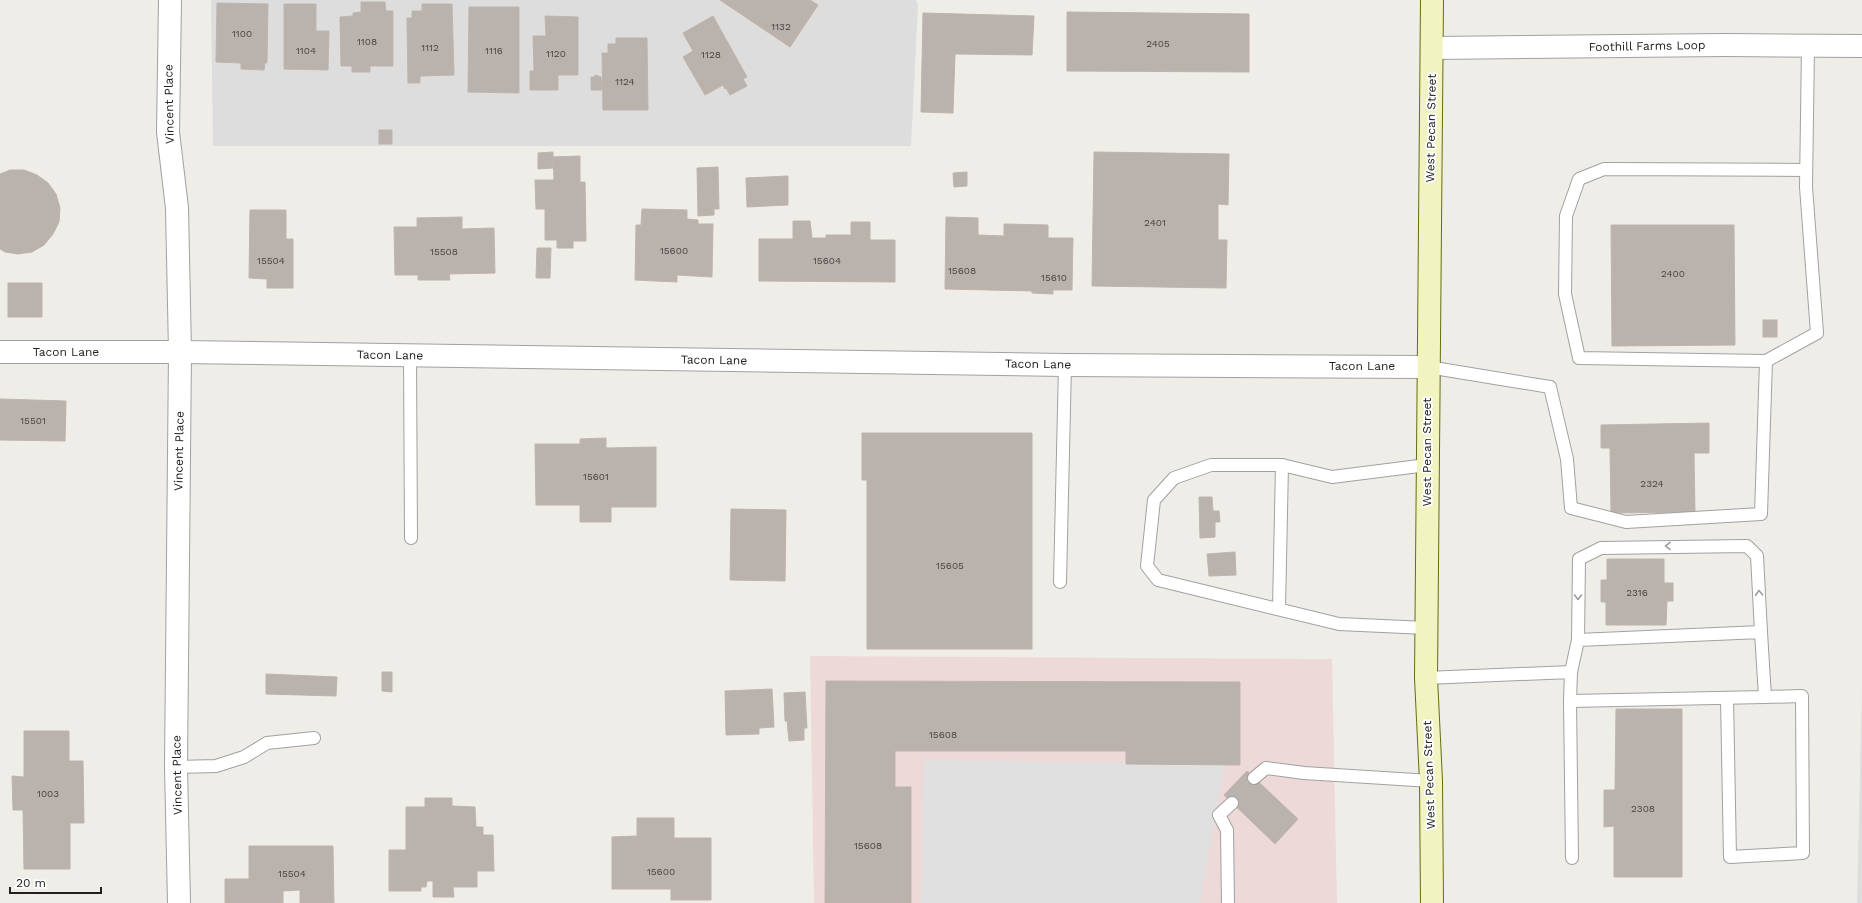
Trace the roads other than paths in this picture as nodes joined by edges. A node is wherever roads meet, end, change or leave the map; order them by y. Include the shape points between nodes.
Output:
1 (170, 0) edge
2 (1432, 0) edge
3 (1808, 46) junction
4 (1862, 46) edge
5 (1432, 48) junction
6 (1806, 170) junction
7 (0, 352) edge
8 (180, 352) junction
9 (410, 356) junction
10 (1766, 361) junction
11 (1065, 365) junction
12 (1428, 367) junction
13 (1282, 465) junction
14 (1427, 465) junction
15 (411, 538) dead end
16 (1060, 582) dead end
17 (1279, 608) junction
18 (1426, 628) junction
19 (1761, 632) junction
20 (1578, 640) junction
21 (1571, 672) junction
22 (1426, 678) junction
23 (1765, 697) junction
24 (1727, 698) junction
25 (1570, 702) junction
26 (314, 738) dead end
27 (176, 767) junction
28 (1254, 778) dead end
29 (1430, 781) junction
30 (1232, 803) dead end
31 (1572, 858) dead end
32 (180, 903) edge
33 (1228, 903) edge
34 (1432, 903) edge

1 - 8 street, Vincent Place via 168,132 177,208
2 - 5 main road, West Pecan Street
3 - 4 street, Foothill Farms Loop
3 - 5 street, Foothill Farms Loop
3 - 6 lane
5 - 12 main road, West Pecan Street
6 - 10 lane via 1817,333
6 - 10 lane via 1604,169 1579,179 1566,216 1564,294 1579,358
7 - 8 street, Tacon Lane
8 - 9 street, Tacon Lane
8 - 27 street, Vincent Place
9 - 11 street, Tacon Lane
9 - 15 lane
10 - 12 lane via 1761,514 1626,522 1571,508 1567,459 1550,386
11 - 12 street, Tacon Lane
11 - 16 lane
12 - 14 main road, West Pecan Street
13 - 14 lane via 1332,477
13 - 17 lane
13 - 17 lane via 1211,465 1174,478 1154,500 1147,566 1158,580
14 - 18 main road, West Pecan Street
17 - 18 lane via 1340,624
18 - 22 main road, West Pecan Street
19 - 20 lane
19 -> 20 lane via 1757,556 1747,546 1601,548 1579,560
19 - 23 lane
20 - 21 lane
21 - 22 lane
21 - 25 lane
22 - 29 main road, West Pecan Street
23 - 24 lane
23 - 24 lane via 1802,696 1804,854 1730,857
24 - 25 lane
25 - 31 lane
26 - 27 lane via 267,742 244,758 216,766
27 - 32 street, Vincent Place
28 - 29 lane via 1266,768
29 - 34 main road, West Pecan Street
30 - 33 lane via 1219,815 1226,830

